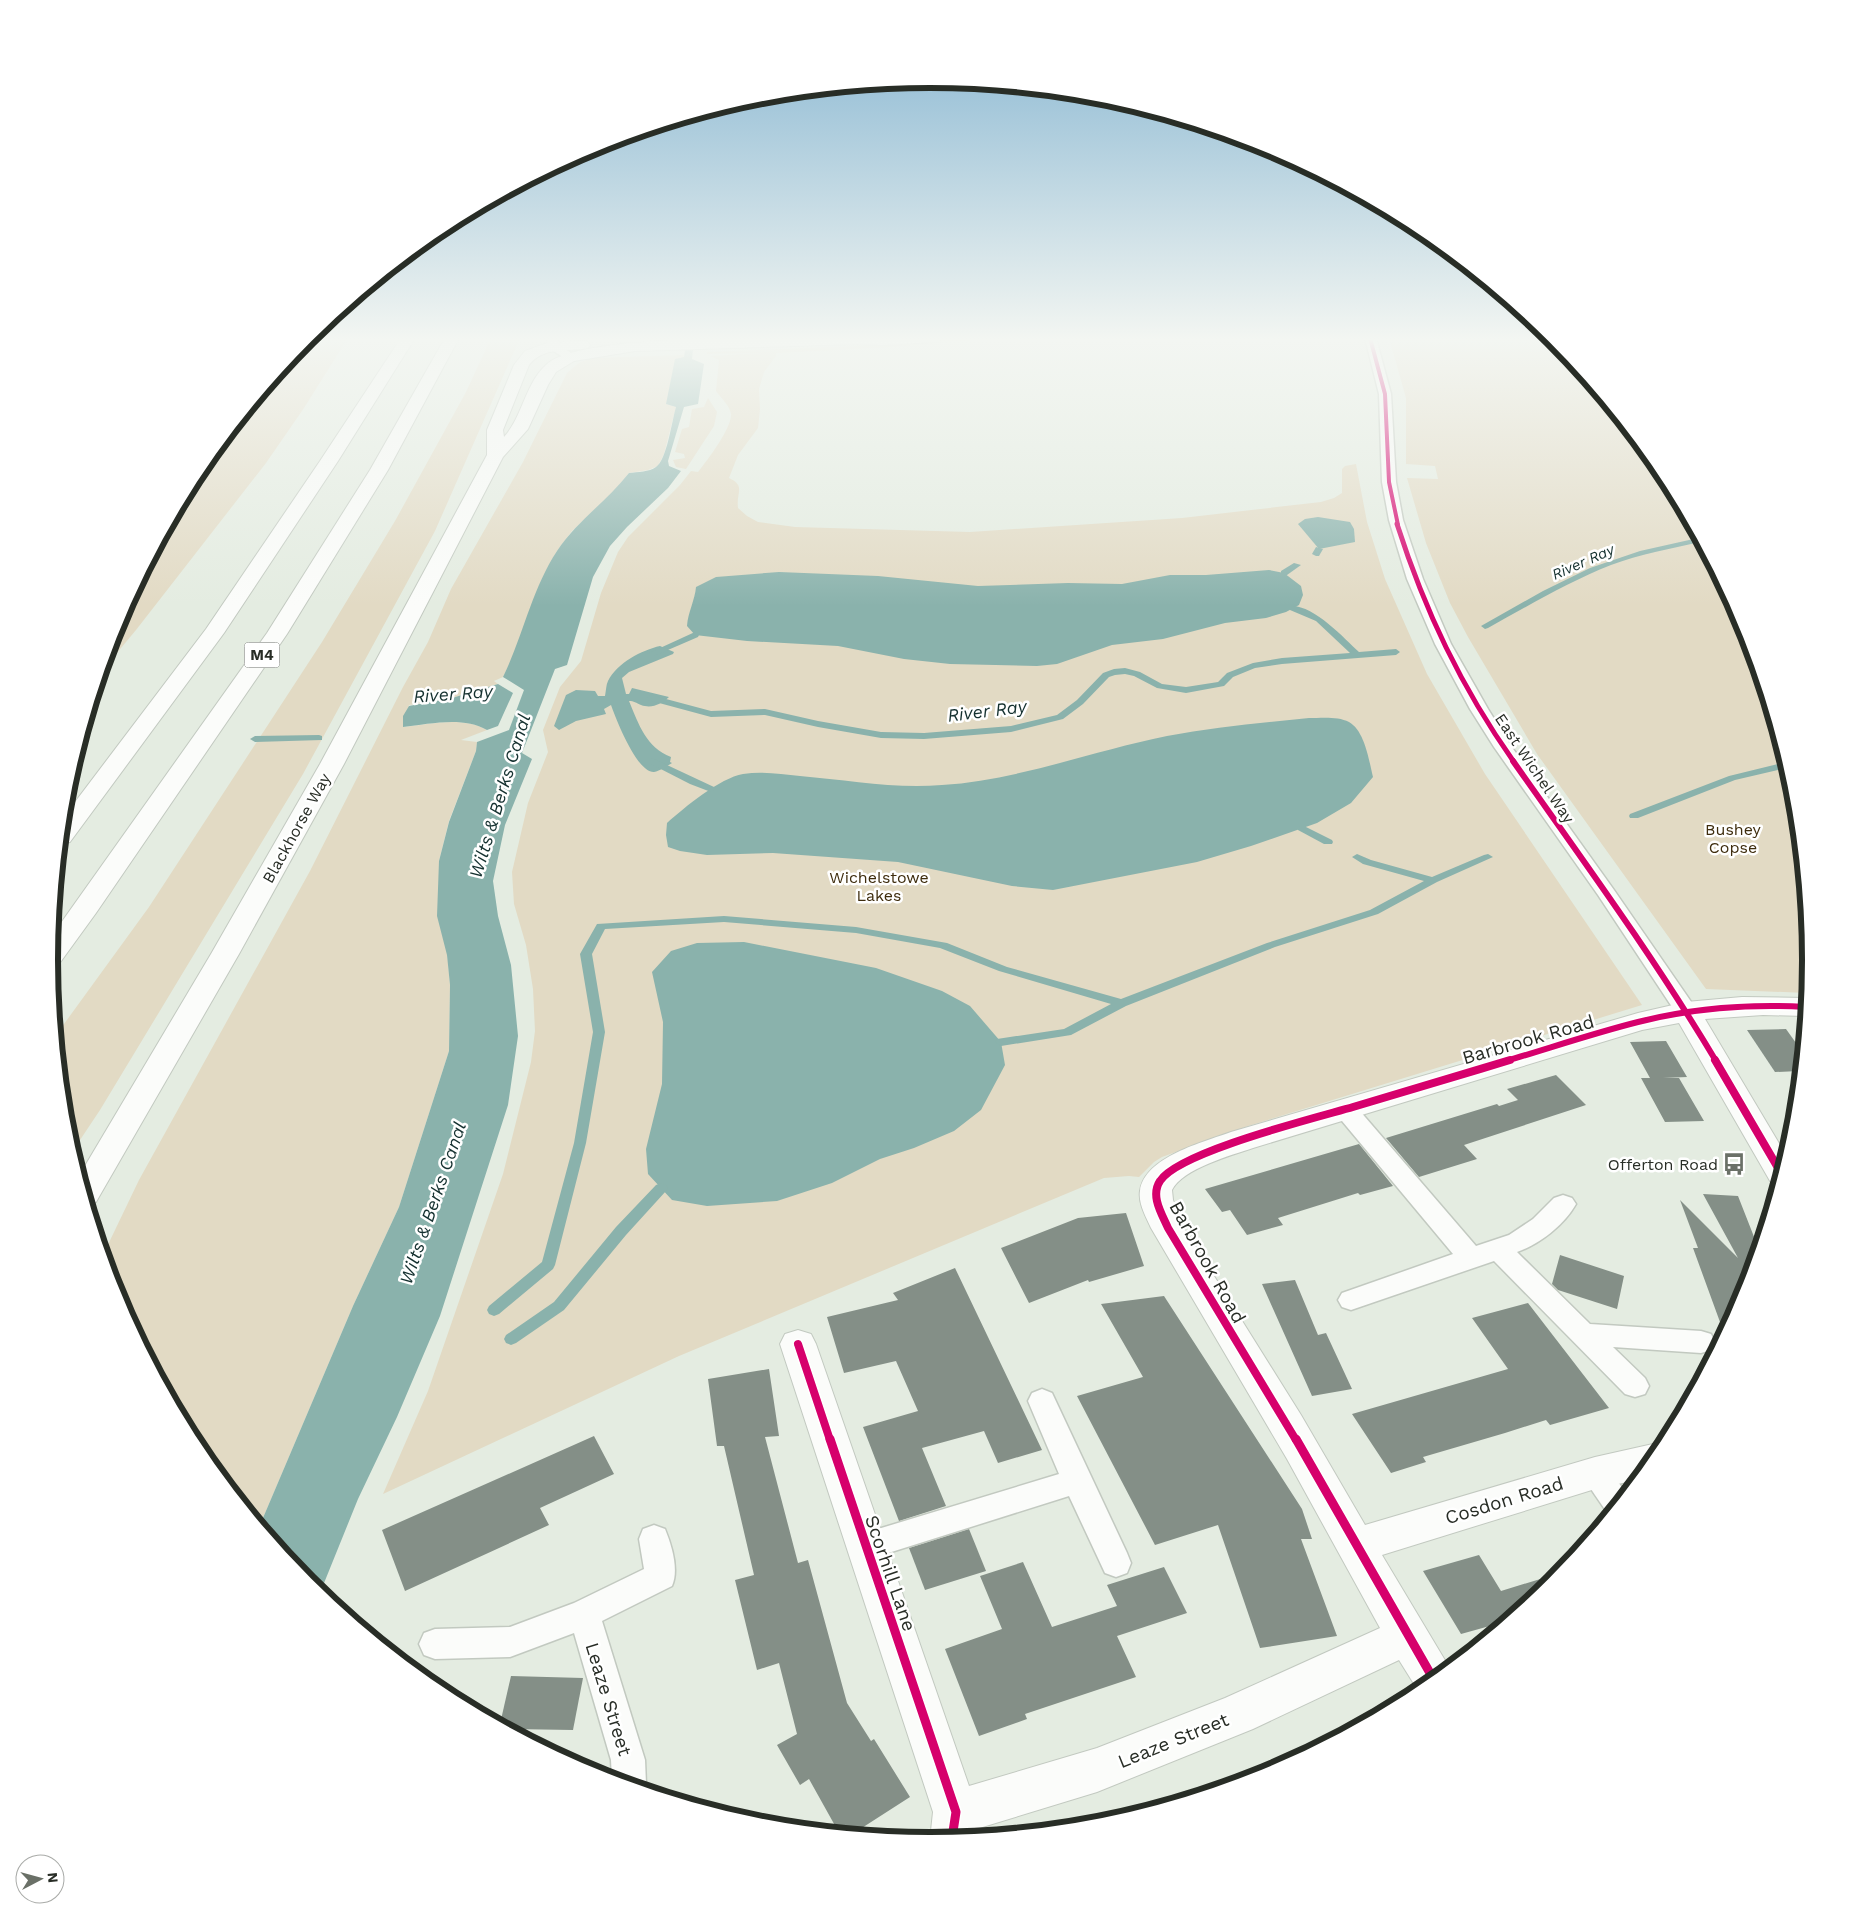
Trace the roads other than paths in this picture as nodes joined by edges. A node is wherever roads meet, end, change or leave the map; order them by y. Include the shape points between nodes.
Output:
1 (351, 428) edge
2 (402, 428) edge
3 (496, 428) edge
4 (521, 428) edge
5 (1387, 428) edge
6 (496, 455) junction
7 (68, 828) edge
8 (58, 946) edge
9 (1800, 1007) edge
10 (1686, 1011) junction
11 (1345, 1109) junction
12 (1777, 1166) edge
13 (88, 1189) edge
14 (1563, 1204) dead end
15 (1498, 1249) junction
16 (1470, 1258) junction
17 (1352, 1300) dead end
18 (1582, 1334) junction
19 (1700, 1342) dead end
20 (798, 1344) dead end
21 (1635, 1386) dead end
22 (1042, 1401) dead end
23 (1641, 1463) edge
24 (1595, 1473) junction
25 (1077, 1481) junction
26 (1614, 1499) edge
27 (654, 1539) dead end
28 (1356, 1545) junction
29 (866, 1546) junction
30 (1116, 1563) dead end
31 (584, 1614) junction
32 (1406, 1636) junction
33 (435, 1644) dead end
34 (1430, 1673) edge
35 (629, 1777) edge
36 (954, 1825) edge

1 - 7 main road via 214,633
2 - 8 main road, M4 via 277,634
3 - 6 main road
4 - 6 main road, Blackhorse Way
5 - 10 lane, East Wichel Way via 1389,482 1396,520 1415,579 1443,644 1503,747
6 - 13 main road, Blackhorse Way via 323,781
9 - 10 main road, Barbrook Road via 1728,1007
10 - 11 main road, Barbrook Road via 1638,1022
10 - 12 main road, East Wichel Way
11 - 16 lane
11 - 28 main road, Barbrook Road via 1212,1151 1170,1171 1156,1189 1162,1216 1182,1252
14 - 15 lane via 1542,1226 1518,1242
15 - 16 lane
15 - 18 lane
16 - 17 lane
18 - 19 lane
18 - 21 lane
20 - 29 main road, Scorhill Lane
22 - 25 lane
23 - 24 main road, Cosdon Road
24 - 26 lane
24 - 28 main road, Cosdon Road
25 - 29 lane, Scorhill Lane
25 - 30 lane
27 - 31 lane via 661,1576
28 - 32 main road, Barbrook Road
29 - 36 main road, Scorhill Lane
31 - 33 lane via 510,1642
31 - 35 lane, Leaze Street via 628,1760
32 - 34 main road, Barbrook Road
32 - 36 main road, Leaze Street via 1238,1714

